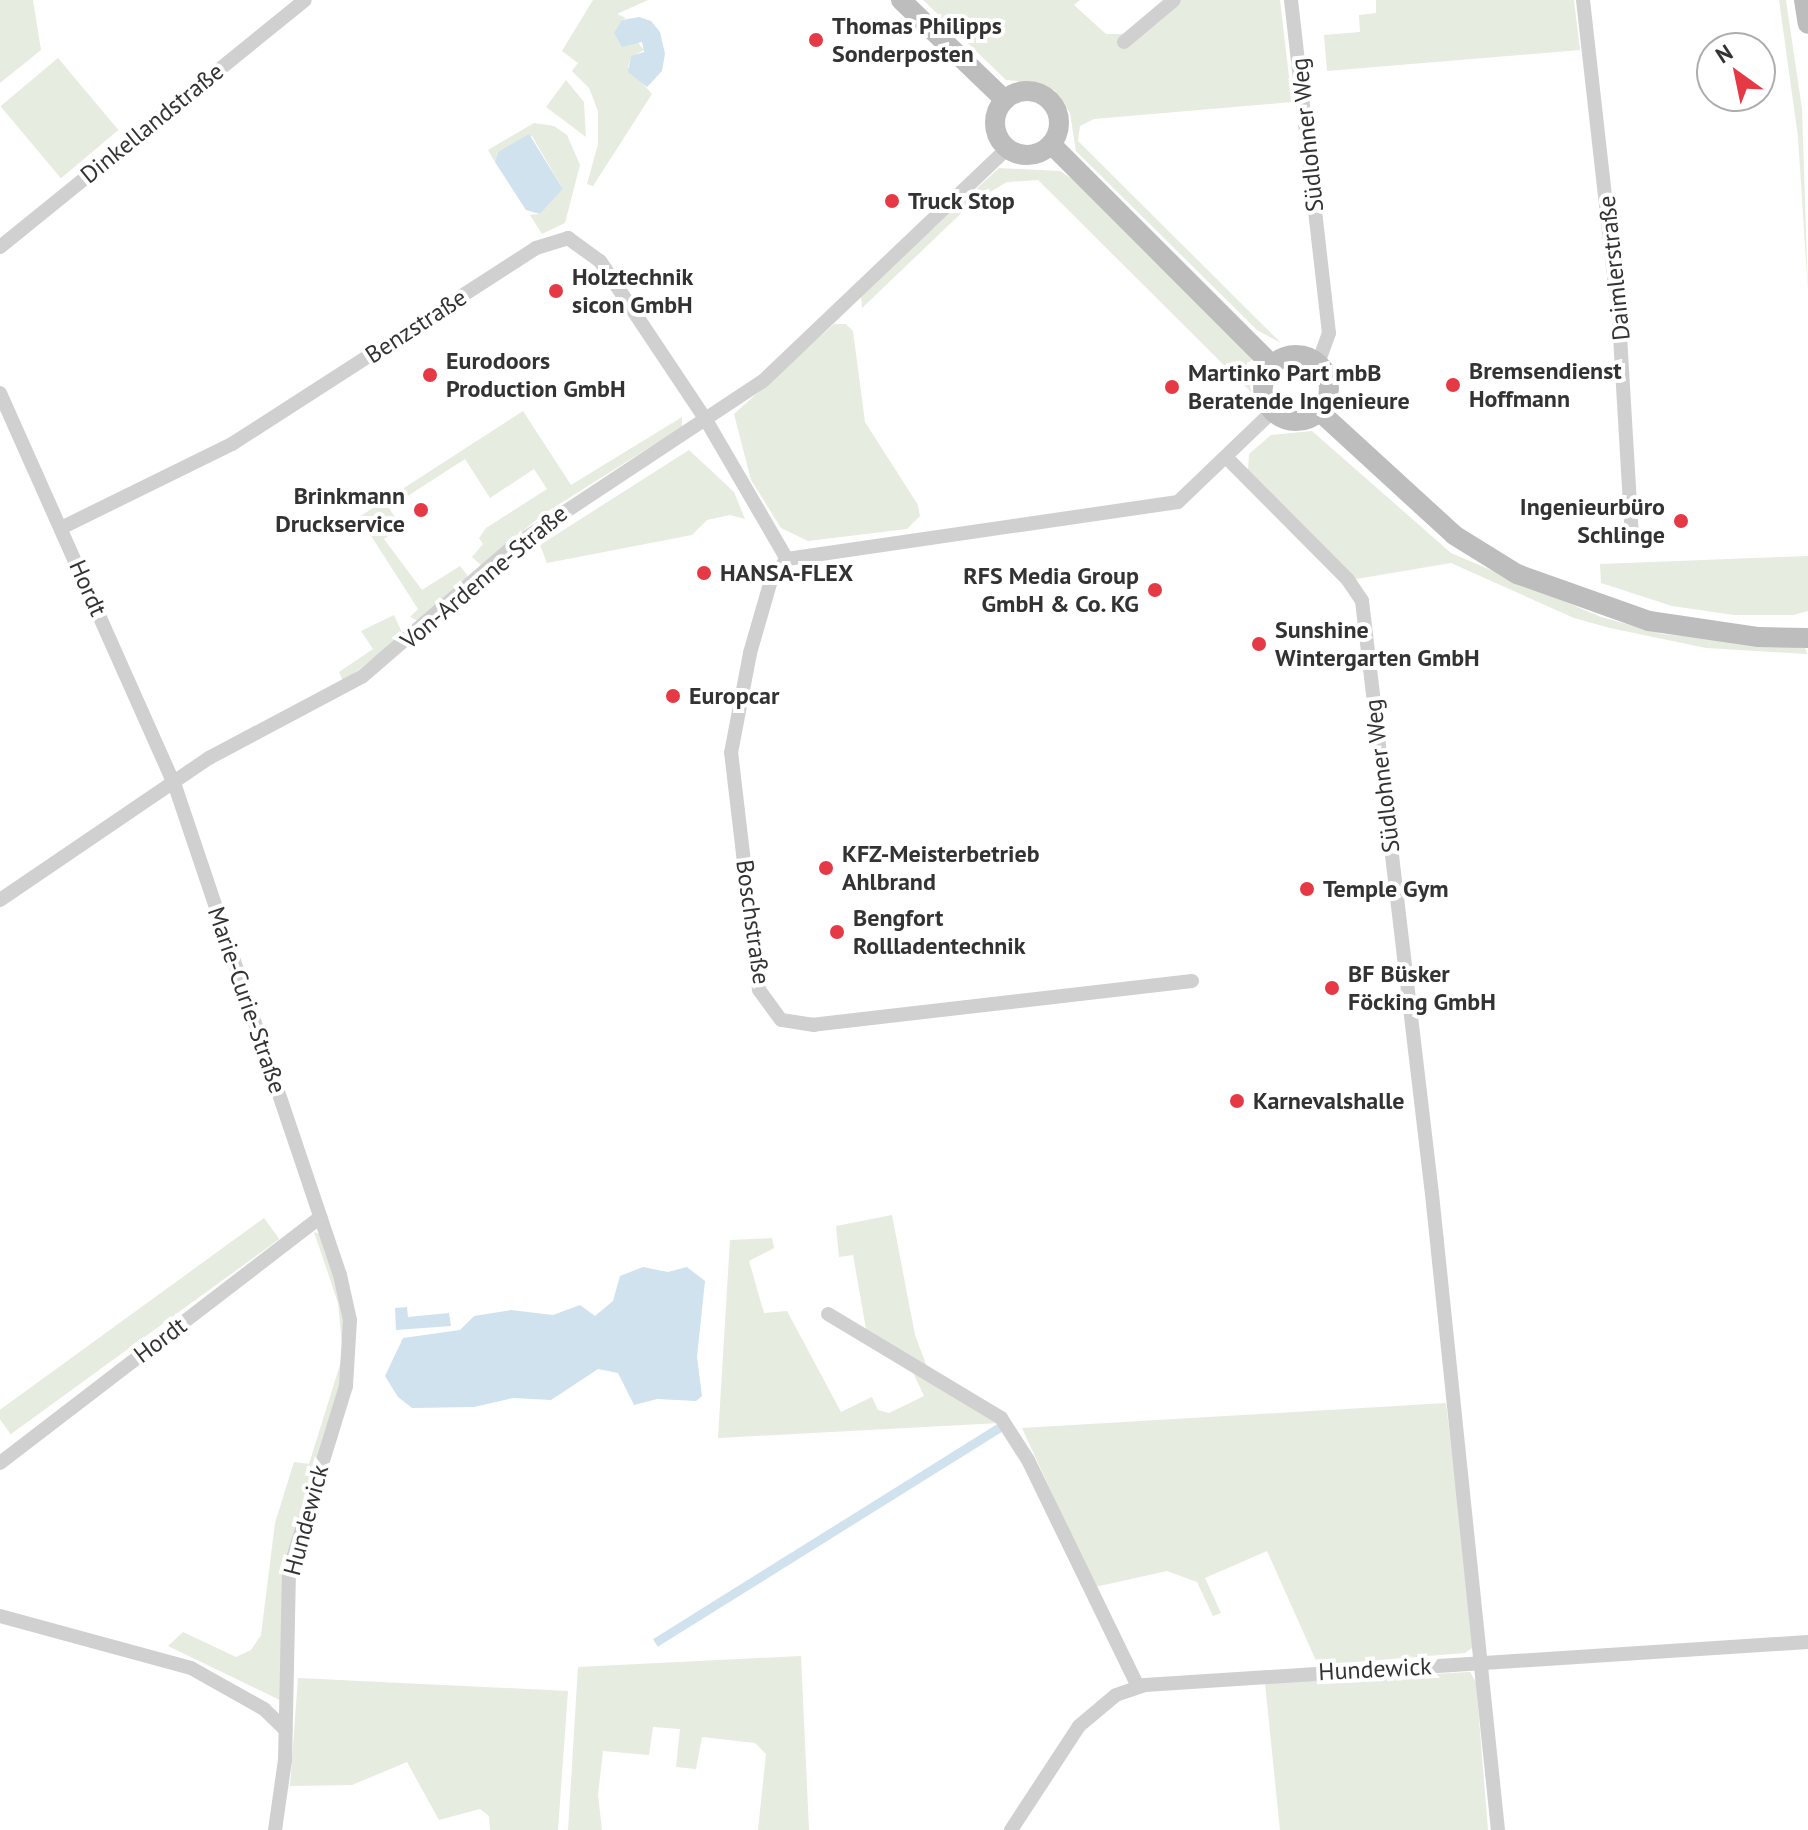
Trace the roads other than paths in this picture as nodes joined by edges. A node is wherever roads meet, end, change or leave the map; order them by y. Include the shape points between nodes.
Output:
1 (305, 0) edge
2 (901, 0) edge
3 (1174, 0) edge
4 (1291, 0) edge
5 (1583, 0) edge
6 (1804, 0) edge
7 (1808, 24) edge
8 (1124, 42) dead end
9 (1005, 100) junction
10 (1051, 144) junction
11 (1008, 148) junction
12 (0, 247) edge
13 (1318, 363) junction
14 (1272, 365) junction
15 (0, 393) edge
16 (1272, 412) junction
17 (1320, 412) junction
18 (706, 420) junction
19 (1227, 458) junction
20 (61, 528) junction
21 (1632, 537) dead end
22 (787, 559) junction
23 (1808, 638) edge
24 (174, 783) junction
25 (0, 900) edge
26 (1192, 981) dead end
27 (321, 1217) junction
28 (828, 1314) dead end
29 (0, 1463) edge
30 (0, 1616) edge
31 (1808, 1642) edge
32 (1482, 1663) junction
33 (1138, 1687) junction
34 (286, 1730) junction
35 (275, 1830) edge
36 (1011, 1830) edge
37 (1498, 1830) edge

1 - 12 street, Dinkellandstraße
2 - 9 street
3 - 8 street
4 - 13 street, Südlohner Weg via 1329,333
5 - 21 street, Daimlerstraße via 1620,330
6 - 7 street
9 - 10 street via 1022,91 1049,100 1059,126
9 - 11 street via 996,130
10 - 11 street via 1025,155
10 - 14 street
11 - 18 street, Von-Ardenne-Straße via 763,381
13 - 14 street via 1294,354
13 - 17 street via 1329,381
14 - 16 street via 1262,388
15 - 20 street, Hordt
16 - 17 street via 1301,421
16 - 19 street
17 - 23 street via 1454,535 1517,574 1649,621 1759,637
18 - 20 street, Benzstraße via 600,261 577,240 563,238 536,248 232,444
18 - 22 street
18 - 24 street, Von-Ardenne-Straße via 515,545 363,676 244,737
19 - 22 street via 1178,502
19 - 32 street, Südlohner Weg via 1348,580 1362,601
20 - 24 street, Hordt
22 - 26 street, Boschstraße via 772,577 754,639 731,753 759,990 781,1020 814,1025
24 - 25 street, Von-Ardenne-Straße
24 - 27 street, Marie-Curie-Straße
27 - 29 street, Hordt
27 - 34 street, Hundewick via 346,1299 350,1367 289,1571
28 - 33 street via 1001,1418 1028,1460
30 - 34 street via 191,1668 264,1709
31 - 32 street, Hundewick
32 - 33 street, Hundewick
32 - 37 street, Südlohner Weg
33 - 36 street, Hundewick via 1116,1695 1079,1726
34 - 35 street, Hundewick

